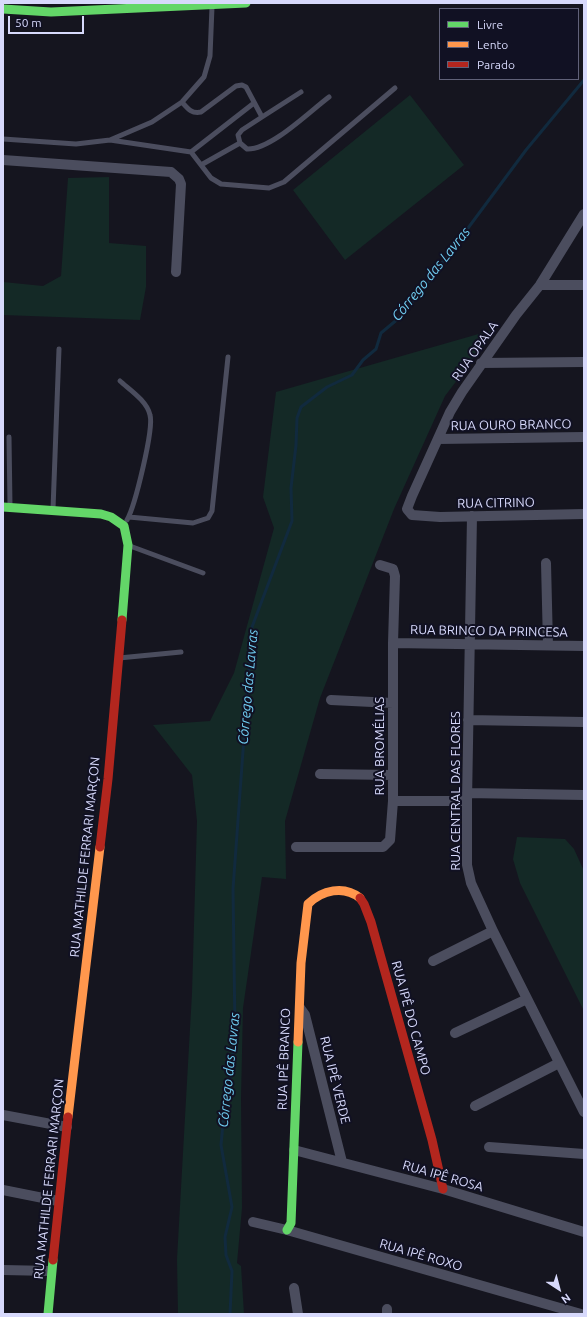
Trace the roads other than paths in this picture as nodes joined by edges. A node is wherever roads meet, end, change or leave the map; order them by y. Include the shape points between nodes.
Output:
1 (237, 3) edge
2 (246, 3) edge
3 (212, 6) junction
4 (27, 7) edge
5 (3, 9) edge
6 (395, 88) dead end
7 (301, 92) dead end
8 (329, 97) dead end
9 (182, 102) junction
10 (254, 103) junction
11 (262, 117) junction
12 (3, 140) edge
13 (110, 140) junction
14 (240, 143) junction
15 (191, 152) junction
16 (3, 160) edge
17 (201, 165) junction
18 (584, 214) edge
19 (176, 272) dead end
20 (540, 285) junction
21 (584, 285) edge
22 (59, 349) dead end
23 (228, 358) dead end
24 (584, 362) edge
25 (481, 363) junction
26 (120, 381) dead end
27 (9, 437) dead end
28 (584, 438) edge
29 (438, 439) junction
30 (6, 507) edge
31 (53, 510) junction
32 (409, 513) joint
33 (584, 514) edge
34 (472, 516) junction
35 (129, 517) junction
36 (124, 526) junction
37 (128, 544) junction
38 (546, 563) dead end
39 (380, 565) dead end
40 (203, 573) dead end
41 (392, 643) junction
42 (470, 643) junction
43 (548, 645) junction
44 (584, 646) edge
45 (181, 652) dead end
46 (118, 658) junction
47 (331, 700) dead end
48 (393, 703) junction
49 (468, 720) junction
50 (584, 722) edge
51 (320, 774) dead end
52 (393, 775) junction
53 (584, 795) edge
54 (467, 797) junction
55 (393, 801) junction
56 (296, 848) dead end
57 (319, 894) joint
58 (493, 931) junction
59 (433, 961) dead end
60 (527, 999) junction
61 (298, 1007) junction
62 (455, 1034) dead end
63 (559, 1063) junction
64 (474, 1106) dead end
65 (584, 1112) edge
66 (3, 1115) edge
67 (67, 1126) junction
68 (489, 1147) dead end
69 (294, 1150) junction
70 (584, 1154) edge
71 (342, 1162) junction
72 (443, 1189) junction
73 (3, 1190) edge
74 (58, 1201) junction
75 (253, 1222) dead end
76 (288, 1230) junction
77 (584, 1232) edge
78 (3, 1270) edge
79 (51, 1271) junction
80 (294, 1288) dead end
81 (48, 1314) edge
82 (298, 1314) edge
83 (581, 1314) edge

1 - 2 street
1 - 3 street
3 - 4 street via 51,12
3 - 9 lane via 207,70 193,92
4 - 5 street
6 - 17 lane via 276,186 260,188 221,184 211,178
7 - 11 lane
8 - 14 lane via 268,143 254,150 247,149
9 - 10 lane via 189,110 201,112 236,86 242,85 246,87
9 - 13 lane via 152,122
10 - 11 lane
10 - 15 lane
11 - 14 lane via 242,130 238,135
12 - 13 lane via 76,144
13 - 15 lane
14 - 17 lane
15 - 17 lane
16 - 19 street via 171,172 181,184
18 - 20 street, RUA OPALA
20 - 21 street
20 - 25 street, RUA OPALA
22 - 31 lane
23 - 35 lane via 212,511 208,518 193,523
24 - 25 street
25 - 29 street, RUA OPALA via 450,412
26 - 35 lane via 147,408 151,423 136,500
27 - 30 lane
28 - 29 street, RUA OURO BRANCO
29 - 32 street, RUA OPALA via 408,505
30 - 31 street
31 - 36 street via 100,514 111,517
32 - 34 street, RUA CITRINO via 421,516
33 - 34 street, RUA CITRINO
34 - 42 street, RUA CENTRAL DAS FLORES
35 - 36 lane
36 - 37 street, RUA MATHILDE FERRARI MARÇON
37 - 40 lane
37 - 46 street, RUA MATHILDE FERRARI MARÇON
38 - 43 street
39 - 41 street, RUA BROMÉLIAS via 393,569 395,576
41 - 42 street, RUA BRINCO DA PRINCESA
41 - 48 street, RUA BROMÉLIAS
42 - 43 street, RUA BRINCO DA PRINCESA
42 - 49 street, RUA CENTRAL DAS FLORES
43 - 44 street, RUA BRINCO DA PRINCESA
45 - 46 lane
46 - 67 street, RUA MATHILDE FERRARI MARÇON via 108,779
47 - 48 street
48 - 52 street, RUA BROMÉLIAS
49 - 50 street
49 - 54 street, RUA CENTRAL DAS FLORES
51 - 52 street
52 - 55 street, RUA BROMÉLIAS
53 - 54 street
54 - 55 street
54 - 58 street, RUA CENTRAL DAS FLORES via 467,865 471,883
55 - 56 street, RUA BROMÉLIAS via 392,835 383,847
57 - 61 street, RUA IPÊ BRANCO via 308,904 306,913
57 - 72 street, RUA IPÊ DO CAMPO via 346,892 356,895 365,906 430,1133
58 - 59 street
58 - 60 street, RUA CENTRAL DAS FLORES
60 - 62 street
60 - 63 street, RUA CENTRAL DAS FLORES
61 - 69 street, RUA IPÊ BRANCO
61 - 71 street, RUA IPÊ VERDE via 305,1015
63 - 64 street
63 - 65 street, RUA CENTRAL DAS FLORES
66 - 67 street
67 - 74 street, RUA MATHILDE FERRARI MARÇON
68 - 70 street
69 - 71 street, RUA IPÊ ROSA
69 - 76 street, RUA IPÊ BRANCO via 291,1223
71 - 72 street, RUA IPÊ ROSA
72 - 77 street, RUA IPÊ ROSA
73 - 74 street
74 - 79 street, RUA MATHILDE FERRARI MARÇON
75 - 76 street, RUA IPÊ ROXO
76 - 83 street, RUA IPÊ ROXO
78 - 79 street
79 - 81 street, RUA MATHILDE FERRARI MARÇON
80 - 82 street

